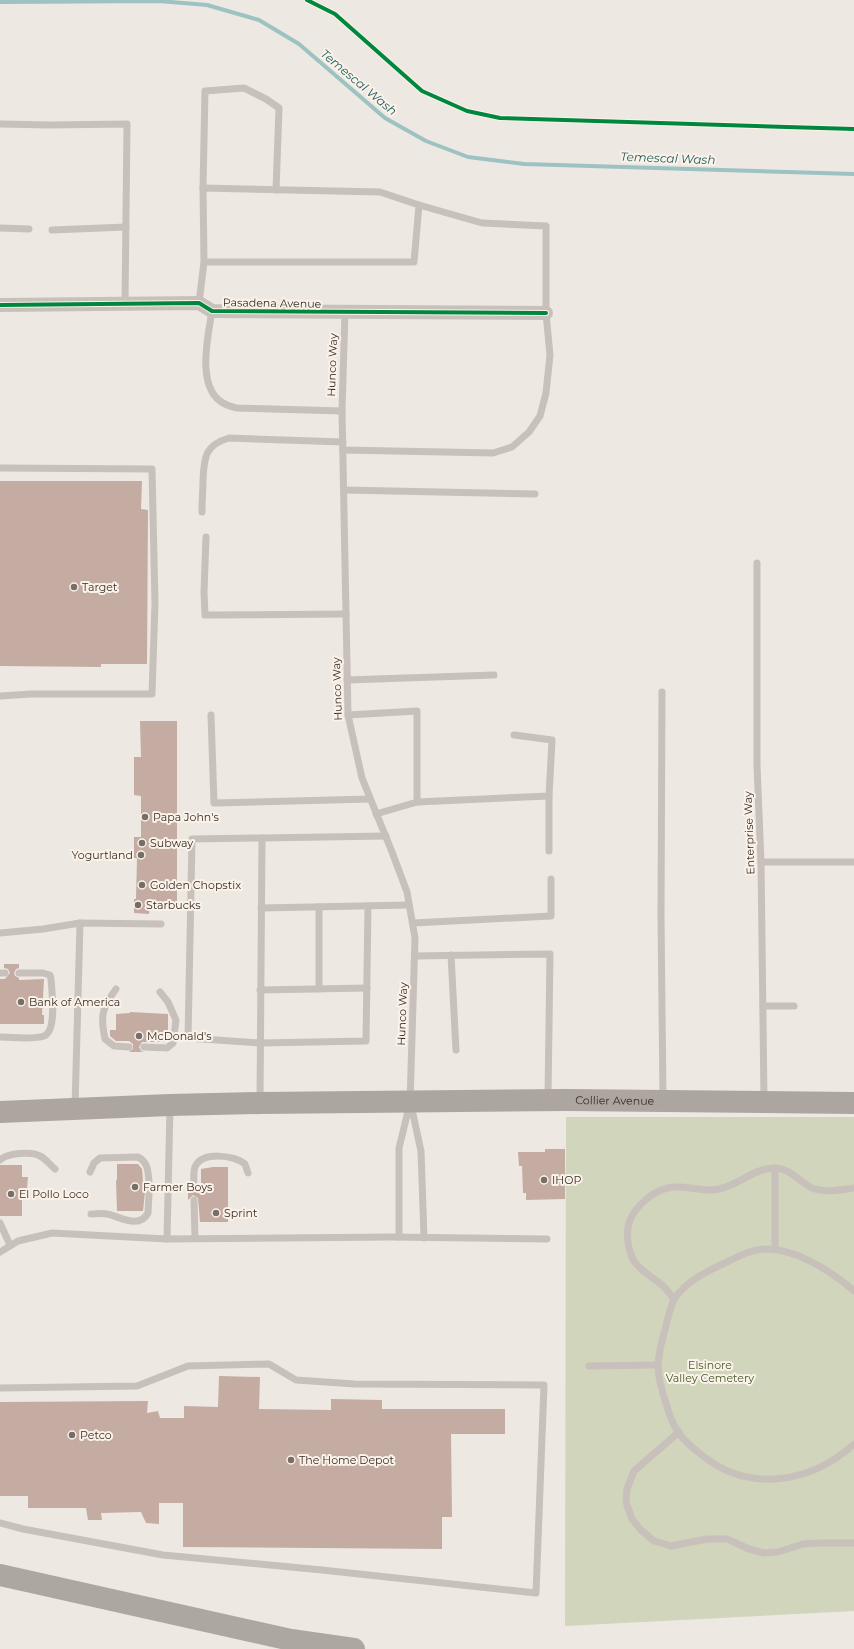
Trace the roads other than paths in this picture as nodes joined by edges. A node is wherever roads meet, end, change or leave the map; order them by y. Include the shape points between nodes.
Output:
1 (0, 124) edge
2 (203, 188) junction
3 (276, 190) junction
4 (419, 204) junction
5 (0, 228) edge
6 (126, 228) junction
7 (29, 229) dead end
8 (52, 230) dead end
9 (204, 262) junction
10 (199, 303) junction
11 (125, 304) junction
12 (0, 305) edge
13 (212, 311) junction
14 (345, 312) junction
15 (546, 313) junction
16 (342, 411) junction
17 (343, 442) junction
18 (343, 450) junction
19 (0, 468) edge
20 (344, 490) junction
21 (535, 494) dead end
22 (202, 512) dead end
23 (206, 537) dead end
24 (757, 563) dead end
25 (346, 614) junction
26 (494, 675) dead end
27 (347, 680) junction
28 (662, 692) dead end
29 (0, 696) edge
30 (211, 715) dead end
31 (348, 715) junction
32 (514, 735) dead end
33 (549, 796) junction
34 (370, 799) junction
35 (417, 802) junction
36 (376, 814) junction
37 (386, 836) junction
38 (262, 838) junction
39 (549, 851) dead end
40 (761, 862) junction
41 (854, 862) edge
42 (551, 879) dead end
43 (410, 905) junction
44 (368, 906) junction
45 (319, 907) junction
46 (261, 908) junction
47 (80, 923) junction
48 (412, 923) junction
49 (161, 924) dead end
50 (0, 933) edge
51 (451, 955) junction
52 (415, 956) junction
53 (19, 973) dead end
54 (367, 988) junction
55 (116, 989) dead end
56 (319, 989) junction
57 (260, 990) junction
58 (160, 992) dead end
59 (763, 1006) junction
60 (794, 1006) dead end
61 (0, 1037) edge
62 (260, 1043) junction
63 (129, 1047) dead end
64 (144, 1047) dead end
65 (456, 1050) dead end
66 (557, 1100) junction
67 (663, 1101) junction
68 (410, 1102) junction
69 (764, 1102) junction
70 (260, 1103) junction
71 (854, 1103) edge
72 (170, 1105) junction
73 (75, 1109) junction
74 (0, 1112) edge
75 (0, 1160) edge
76 (775, 1168) junction
77 (55, 1169) dead end
78 (90, 1172) dead end
79 (248, 1173) dead end
80 (149, 1182) dead end
81 (194, 1186) dead end
82 (854, 1188) edge
83 (149, 1194) dead end
84 (194, 1200) dead end
85 (91, 1214) dead end
86 (0, 1223) edge
87 (399, 1237) junction
88 (167, 1238) junction
89 (195, 1238) junction
90 (424, 1238) junction
91 (547, 1239) dead end
92 (10, 1245) junction
93 (775, 1249) junction
94 (0, 1252) edge
95 (854, 1290) edge
96 (674, 1299) junction
97 (657, 1365) junction
98 (589, 1366) dead end
99 (0, 1388) edge
100 (678, 1432) junction
101 (854, 1444) edge
102 (0, 1523) edge
103 (854, 1543) edge
104 (0, 1575) edge
105 (354, 1649) edge

1 - 6 lane via 127,124
2 - 3 lane
2 - 3 lane via 205,90 244,88 279,108
2 - 9 lane
3 - 4 lane via 380,192
4 - 9 lane via 414,262
4 - 15 lane via 482,223 546,226
5 - 7 lane
6 - 8 lane
6 - 11 lane
9 - 10 lane
10 - 11 street
10 - 13 street, Pasadena Avenue
11 - 12 street
13 - 14 street, Pasadena Avenue
13 - 16 lane via 205,355 208,383 214,396 224,404 237,408
14 - 15 street, Pasadena Avenue
14 - 16 lane, Hunco Way
15 - 18 lane via 550,355 546,393 540,416 512,447 493,453
16 - 17 lane, Hunco Way
17 - 18 lane, Hunco Way
17 - 22 lane via 229,438 218,441 208,450 204,460
18 - 20 lane, Hunco Way
19 - 29 lane via 152,469 155,603 152,694
20 - 21 lane
20 - 25 lane, Hunco Way
23 - 25 lane via 205,615
24 - 40 lane, Enterprise Way via 757,765
25 - 27 lane, Hunco Way
26 - 27 lane
27 - 31 lane, Hunco Way
28 - 67 lane
30 - 34 lane via 214,803
31 - 34 lane, Hunco Way via 362,778
31 - 35 lane via 417,711
32 - 33 lane via 552,740
33 - 35 lane
33 - 39 lane
34 - 36 lane, Hunco Way
35 - 36 lane
36 - 37 lane, Hunco Way
37 - 38 lane
37 - 43 lane, Hunco Way
38 - 46 lane
38 - 62 lane via 192,839 188,1038
40 - 41 lane
40 - 59 lane, Enterprise Way
42 - 48 lane via 551,916
43 - 44 lane
43 - 48 lane, Hunco Way
44 - 45 lane
44 - 54 lane
45 - 46 lane
45 - 56 lane
46 - 57 lane
47 - 49 lane
47 - 50 lane
47 - 73 lane
48 - 52 lane, Hunco Way
51 - 52 lane
51 - 65 lane
51 - 66 lane via 550,954
52 - 68 lane, Hunco Way
53 - 61 lane via 50,975 50,1032 38,1037
54 - 56 lane
54 - 62 lane via 366,1041
55 - 63 lane via 105,1004 102,1024 105,1039 114,1046
56 - 57 lane
57 - 62 lane
58 - 64 lane via 176,1020 173,1043 167,1048
59 - 60 lane
59 - 69 lane, Enterprise Way
62 - 70 lane
66 - 67 main road, Collier Avenue
66 - 68 main road, Collier Avenue
67 - 69 main road, Collier Avenue
68 - 70 main road, Collier Avenue
68 - 87 lane, Hunco Way via 399,1148
68 - 90 lane, Hunco Way via 420,1151
69 - 71 main road, Collier Avenue
70 - 72 main road, Collier Avenue
72 - 73 main road, Collier Avenue
72 - 88 lane
73 - 74 main road, Collier Avenue
75 - 77 lane via 10,1154 34,1154
76 - 82 lane via 785,1169 813,1188
76 - 93 lane
76 - 96 lane via 763,1169 720,1189 680,1186 666,1188 648,1197 637,1208 630,1220 627,1236 634,1261
78 - 80 lane via 100,1158 138,1157 147,1166
79 - 81 lane via 245,1164 232,1157 206,1158 196,1165
83 - 85 lane via 148,1213 141,1219 126,1221 108,1214
84 - 89 lane
86 - 92 lane
87 - 89 lane
87 - 90 lane
88 - 89 lane
88 - 92 lane via 52,1233
90 - 91 lane
92 - 94 lane
93 - 95 lane via 827,1270
93 - 96 lane via 756,1250 709,1271 689,1284
96 - 97 lane
97 - 98 lane
97 - 100 lane via 660,1385 672,1423
99 - 102 lane via 137,1386 188,1366 269,1364 296,1380 355,1384 544,1385 536,1593 163,1555
100 - 101 lane via 690,1447 710,1462 731,1473 754,1478 794,1477 834,1460
100 - 103 lane via 634,1471 627,1490 626,1502 632,1519 654,1541 671,1546 707,1539 727,1539 764,1553 778,1552 803,1544
104 - 105 highway via 291,1640

